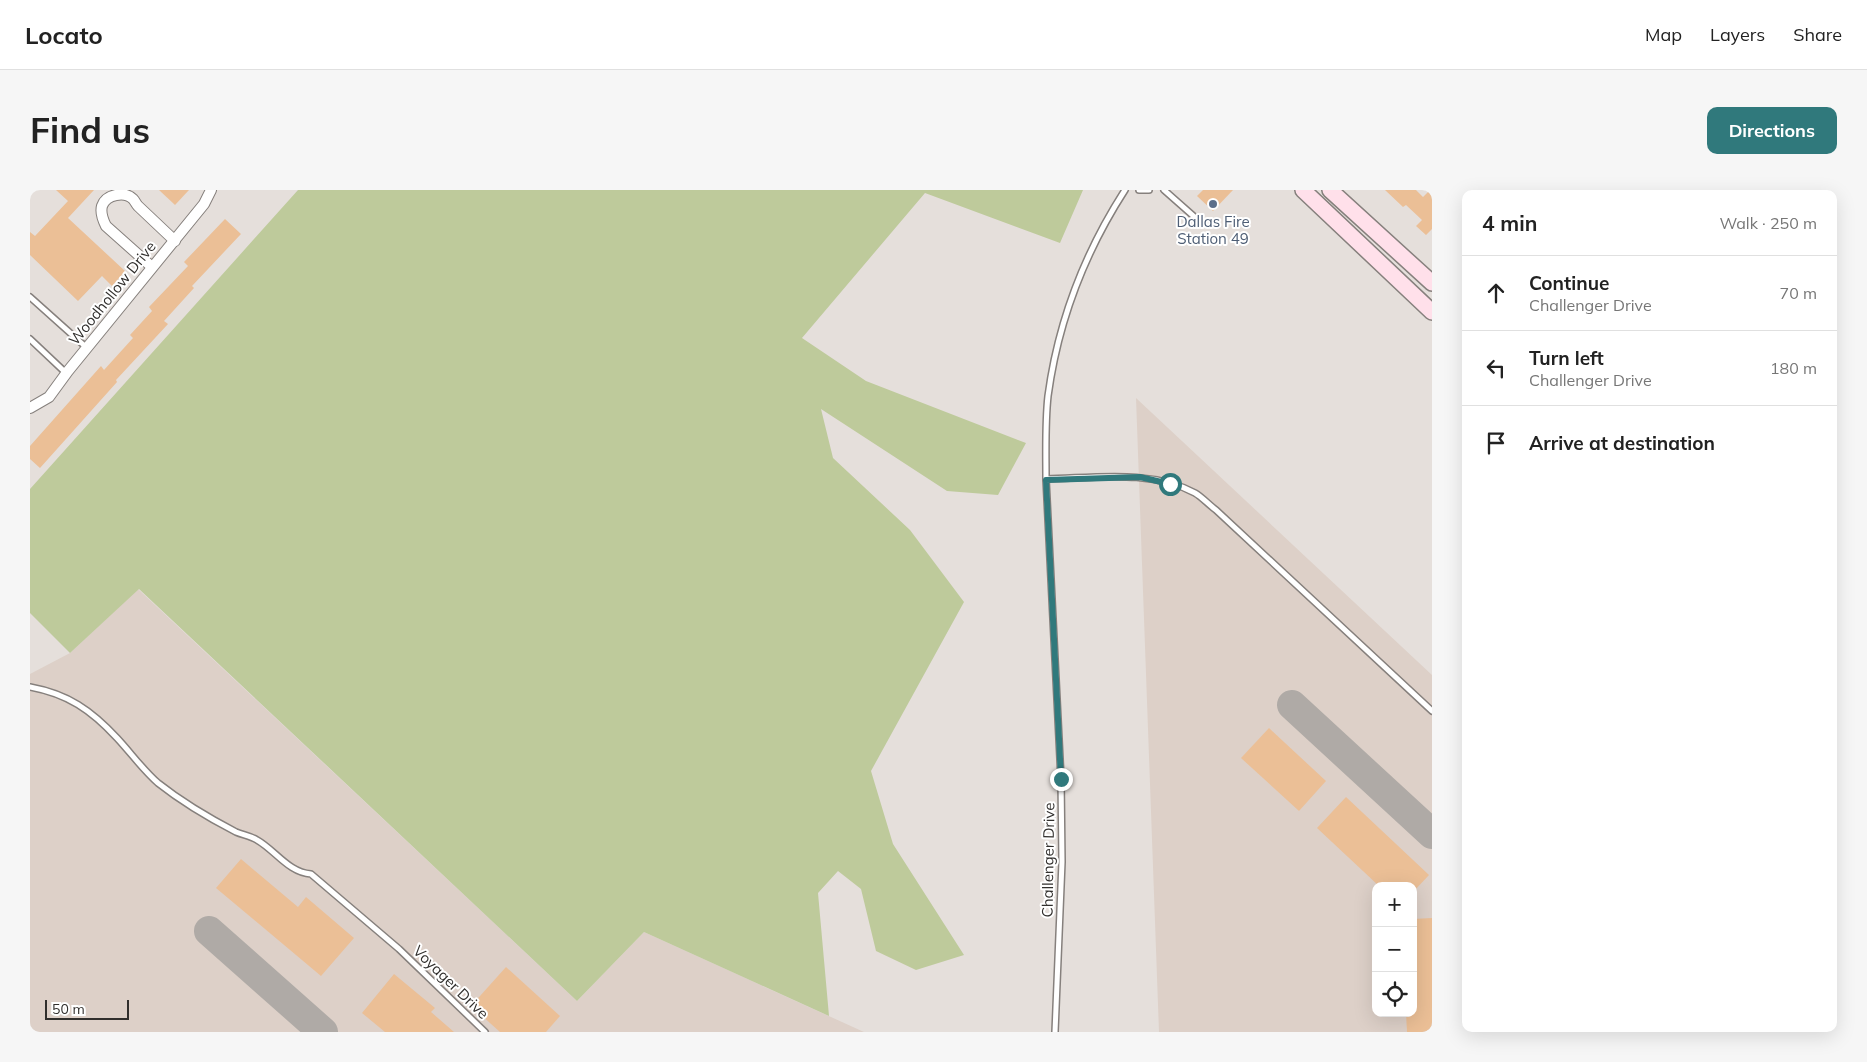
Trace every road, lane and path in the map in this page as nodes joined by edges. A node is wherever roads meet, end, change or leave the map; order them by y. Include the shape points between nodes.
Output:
1 (211, 190) edge
2 (1125, 190) edge
3 (1139, 190) edge
4 (1149, 190) edge
5 (1164, 190) edge
6 (1302, 190) edge
7 (1330, 190) edge
8 (1198, 220) dead end
9 (175, 241) junction
10 (152, 267) junction
11 (1432, 283) edge
12 (30, 296) edge
13 (1432, 312) edge
14 (30, 339) edge
15 (87, 348) junction
16 (66, 373) junction
17 (30, 408) edge
18 (1046, 480) junction
19 (30, 687) edge
20 (1432, 711) edge
21 (485, 1032) edge
22 (1055, 1032) edge

1 - 9 street, Woodhollow Drive
2 - 18 lane, Challenger Drive via 1094,244 1069,304 1061,333 1048,397
3 - 4 lane
5 - 8 lane
6 - 13 main road
7 - 11 main road
9 - 10 street, Woodhollow Drive
9 - 10 street via 133,199 124,194 108,198 102,206 106,226
10 - 15 street, Woodhollow Drive
12 - 15 lane
14 - 16 lane
15 - 16 street, Woodhollow Drive
16 - 17 street, Woodhollow Drive via 49,397
18 - 20 lane via 1140,477 1196,494
18 - 22 lane, Challenger Drive via 1061,779 1062,862
19 - 21 lane, Voyager Drive via 80,705 96,717 158,782 194,809 258,840 301,874 311,874 399,949

